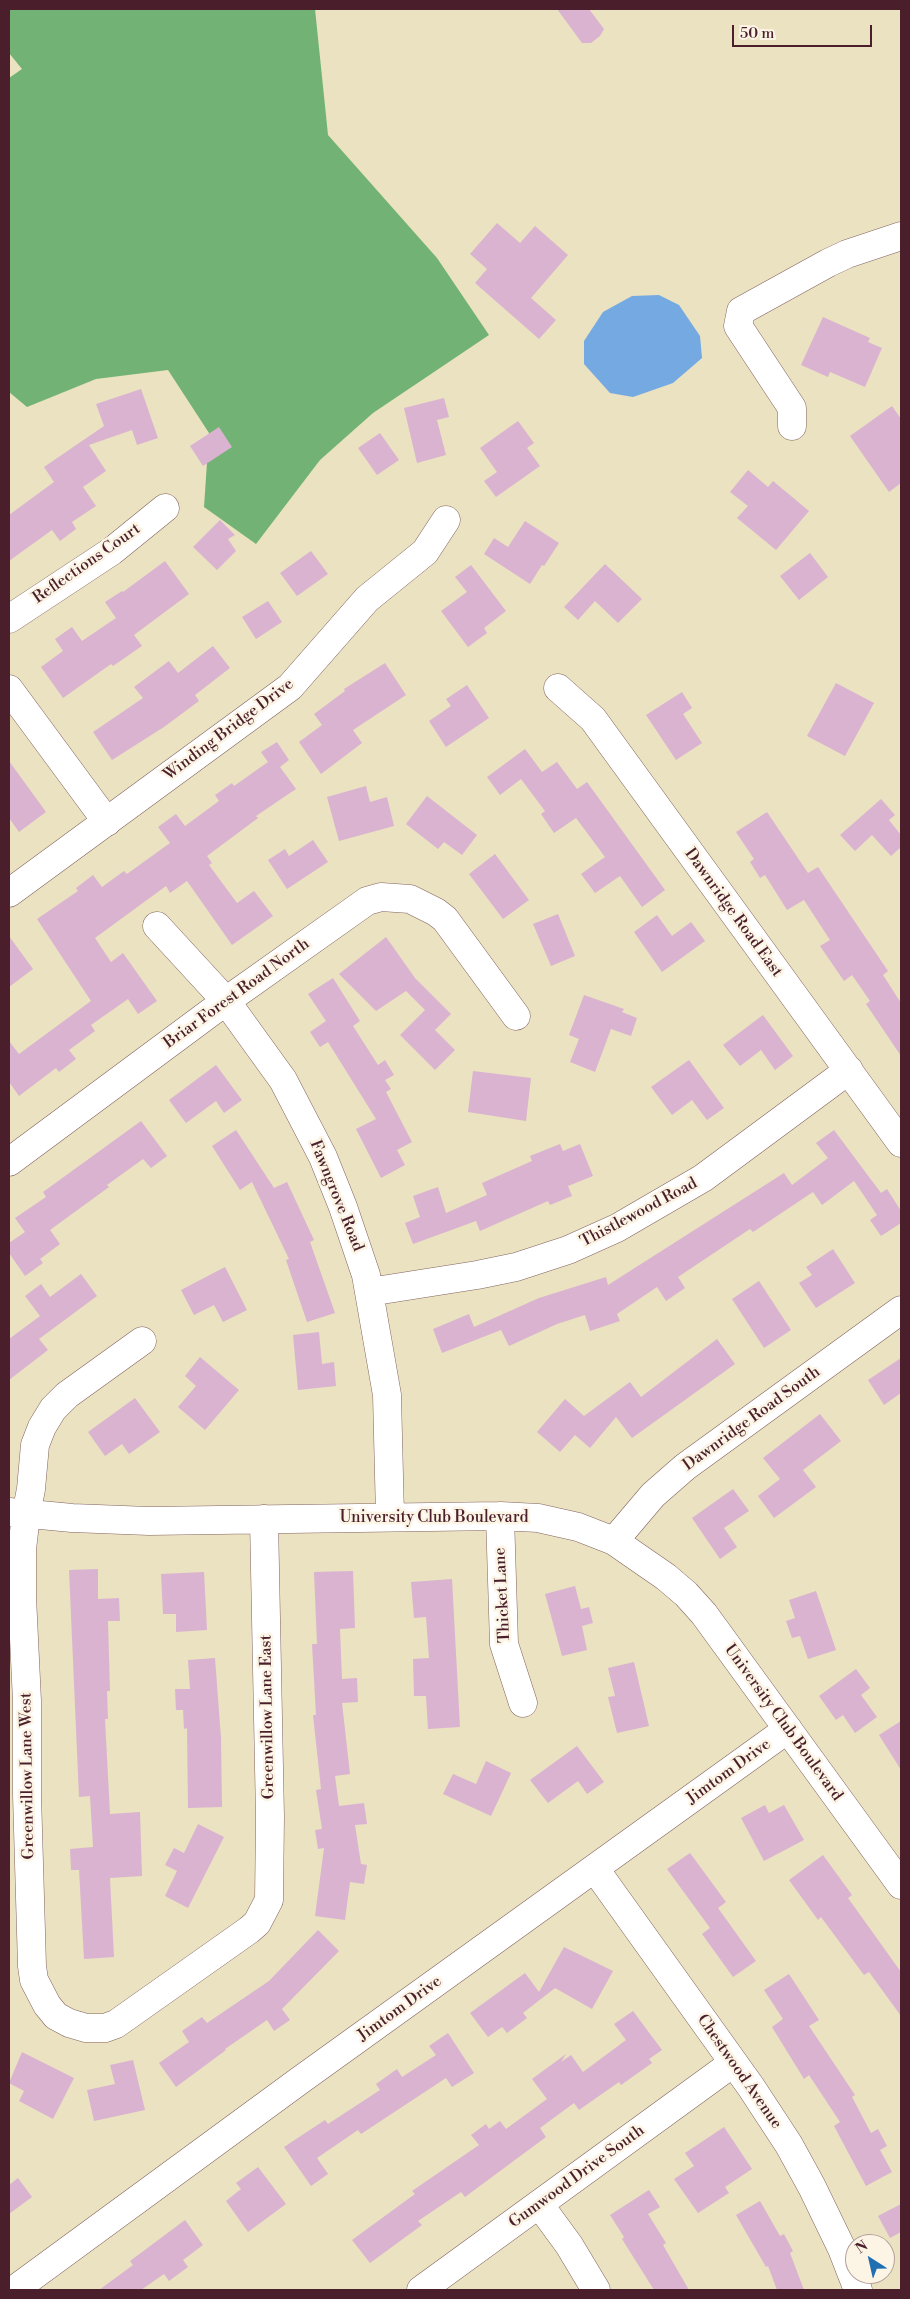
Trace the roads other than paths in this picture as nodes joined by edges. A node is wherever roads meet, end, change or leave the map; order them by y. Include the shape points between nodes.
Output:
1 (900, 239) edge
2 (792, 426) dead end
3 (165, 508) dead end
4 (446, 520) dead end
5 (9, 619) edge
6 (558, 688) dead end
7 (9, 689) edge
8 (107, 822) junction
9 (9, 893) edge
10 (157, 926) dead end
11 (226, 1001) junction
12 (516, 1016) dead end
13 (848, 1070) junction
14 (901, 1143) edge
15 (9, 1162) edge
16 (369, 1292) junction
17 (901, 1310) edge
18 (142, 1341) dead end
19 (17, 1513) edge
20 (390, 1516) junction
21 (500, 1516) junction
22 (264, 1519) junction
23 (614, 1541) junction
24 (523, 1703) dead end
25 (788, 1729) junction
26 (595, 1868) junction
27 (901, 1885) edge
28 (263, 1913) joint
29 (733, 2064) junction
30 (539, 2204) junction
31 (14, 2290) edge
32 (421, 2290) edge
33 (596, 2290) edge
34 (858, 2290) edge

1 - 2 street via 828,263 741,311 738,326 792,408
3 - 5 street, Reflections Court via 112,551
4 - 8 street, Winding Bridge Drive via 425,552 367,599 290,687
6 - 13 street, Dawnridge Road East via 593,719
7 - 8 street
8 - 9 street, Winding Bridge Drive
10 - 11 street, Fawngrove Road
11 - 12 street, Briar Forest Road North via 367,901 410,899 445,919
11 - 15 street, Briar Forest Road North
11 - 16 street, Fawngrove Road via 283,1080 315,1140 343,1207
13 - 14 street, Dawnridge Road East
13 - 16 street, Thistlewood Road via 704,1178 618,1228 568,1250 516,1267
16 - 20 street, Fawngrove Road via 387,1396
17 - 23 street, Dawnridge Road South via 685,1467 653,1494
18 - 19 street, Greenwillow Lane West via 67,1395 53,1409 35,1445 31,1489
19 - 22 street, University Club Boulevard via 149,1521
19 - 28 street, Greenwillow Lane West via 22,1549 32,1966 34,1980 47,2005 56,2016 86,2028 105,2028 116,2024 250,1930
20 - 21 street, University Club Boulevard
20 - 22 street, University Club Boulevard
21 - 23 street, University Club Boulevard via 578,1527
21 - 24 street, Thicket Lane via 504,1644
22 - 28 street, Greenwillow Lane East via 270,1816 269,1900
23 - 25 street, University Club Boulevard via 686,1594
25 - 26 street, Jimtom Drive
25 - 27 street, University Club Boulevard
26 - 29 street, Chestwood Avenue
26 - 31 street, Jimtom Drive
29 - 30 street, Gumwood Drive South
29 - 34 street, Chestwood Avenue via 789,2145 842,2249
30 - 32 street, Gumwood Drive South
30 - 33 street

